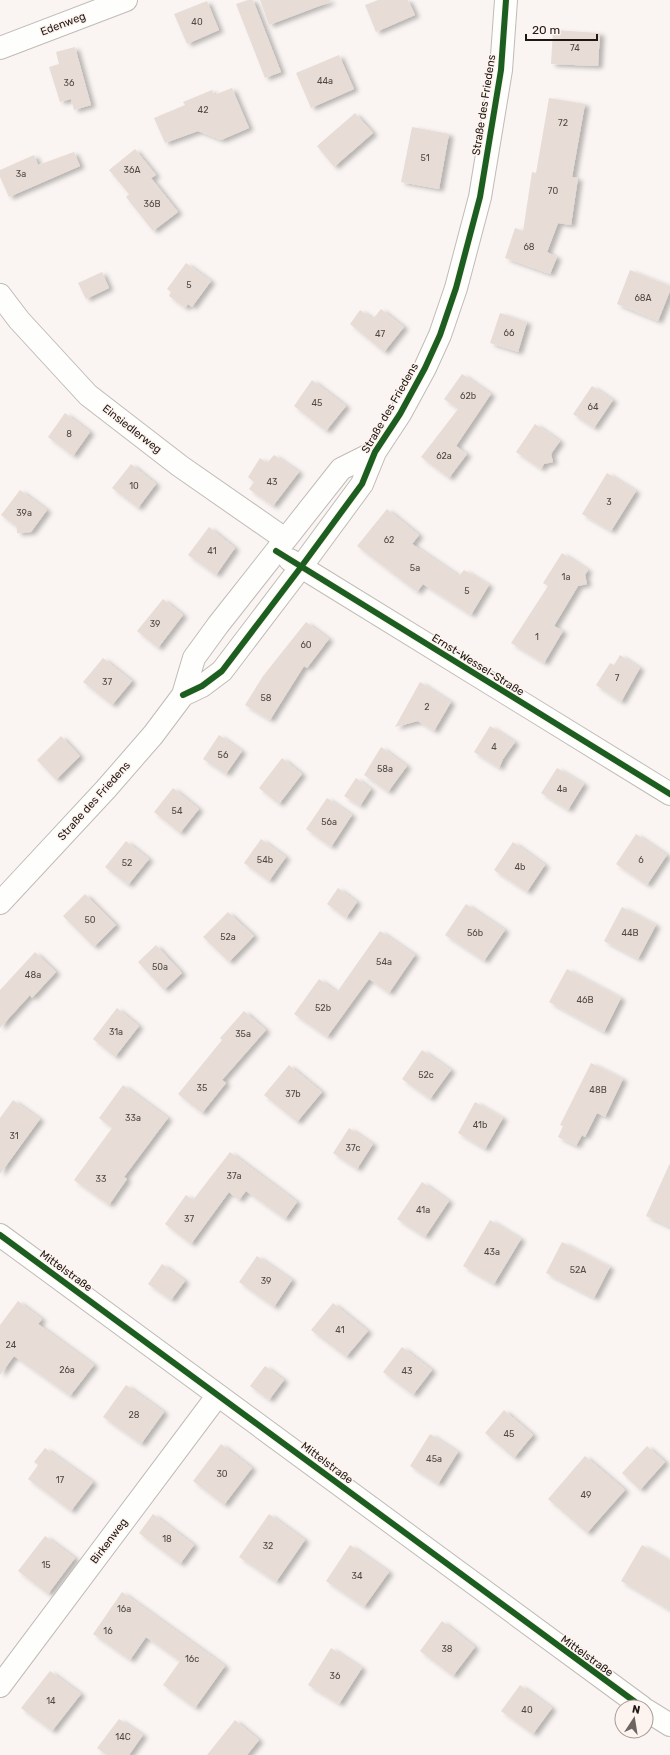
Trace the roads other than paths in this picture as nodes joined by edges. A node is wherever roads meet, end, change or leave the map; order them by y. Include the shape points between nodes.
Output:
1 (126, 0) edge
2 (506, 0) edge
3 (0, 48) edge
4 (0, 295) edge
5 (375, 452) junction
6 (280, 545) junction
7 (301, 567) junction
8 (183, 695) junction
9 (670, 794) edge
10 (0, 903) edge
11 (0, 1235) edge
12 (218, 1395) junction
13 (0, 1686) edge
14 (631, 1699) edge
15 (654, 1715) edge
16 (670, 1725) edge

1 - 3 street, Edenweg
2 - 5 street, Straße des Friedens via 504,42 490,141 480,197 456,288 440,335 425,368 400,414
4 - 6 street, Einsiedlerweg via 19,320 88,395
5 - 6 street, Straße des Friedens via 342,469
5 - 7 street, Straße des Friedens via 362,484
6 - 7 street, Ernst-Wessel-Straße
6 - 8 street, Straße des Friedens via 194,658
7 - 8 street, Straße des Friedens via 222,671 202,686
7 - 9 street, Ernst-Wessel-Straße
8 - 10 street, Straße des Friedens via 106,789
11 - 12 street, Mittelstraße
12 - 13 street, Birkenweg
12 - 14 street, Mittelstraße
15 - 16 street

